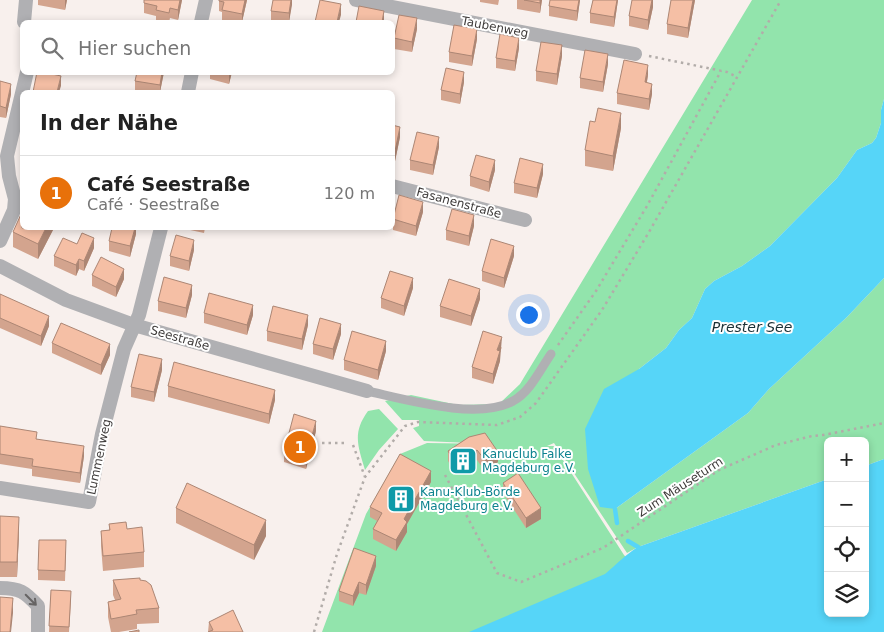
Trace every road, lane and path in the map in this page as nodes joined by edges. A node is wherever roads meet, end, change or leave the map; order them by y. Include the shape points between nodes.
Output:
1 (26, 0) edge
2 (206, 0) edge
3 (356, 0) edge
4 (781, 0) edge
5 (24, 20) edge
6 (201, 20) edge
7 (635, 54) joint
8 (721, 71) junction
9 (26, 75) edge
10 (191, 75) edge
11 (737, 77) junction
12 (23, 90) edge
13 (188, 90) edge
14 (20, 103) edge
15 (395, 187) edge
16 (525, 220) dead end
17 (161, 230) edge
18 (0, 241) edge
19 (0, 266) edge
20 (134, 325) junction
21 (551, 354) joint
22 (367, 391) joint
23 (884, 423) edge
24 (322, 443) dead end
25 (348, 443) dead end
26 (353, 445) dead end
27 (445, 475) dead end
28 (365, 477) junction
29 (0, 488) edge
30 (0, 588) edge
31 (38, 632) edge
32 (314, 632) edge

1 - 5 street
2 - 6 street
3 - 7 street, Taubenweg
4 - 11 path
7 - 8 path
8 - 11 path
8 - 21 path via 648,206 596,291
9 - 12 street
10 - 13 street
11 - 28 path via 602,310 536,403 520,417 497,425 418,422 405,426
14 - 18 street via 8,156 14,210
15 - 16 street, Fasanenstraße
17 - 20 street via 140,315
19 - 20 street, Seestraße via 66,300
20 - 22 street, Seestraße
20 - 29 street, Lummenweg via 124,349 102,434 89,502
21 - 22 lane via 524,392 513,402 495,408 450,408
23 - 27 path, Zum Mäuseturm via 776,445 719,470 603,548 521,582 497,573
24 - 25 path
26 - 28 path
28 - 32 path via 337,554
30 -> 31 street via 16,588 38,606

